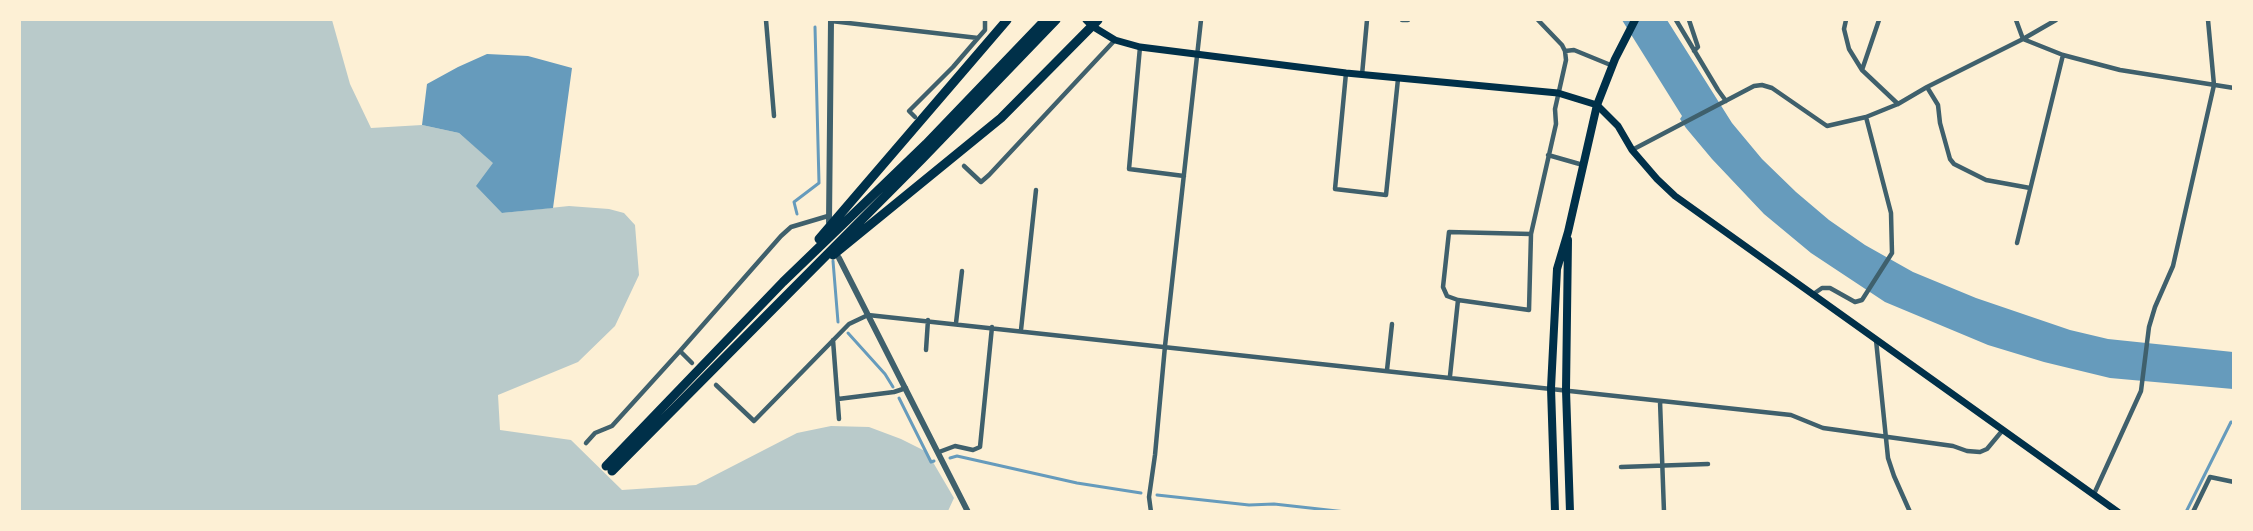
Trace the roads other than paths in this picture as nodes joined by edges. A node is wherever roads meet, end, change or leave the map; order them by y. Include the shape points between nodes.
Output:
1 (766, 20) edge
2 (831, 20) edge
3 (985, 20) edge
4 (1007, 20) edge
5 (1201, 20) edge
6 (1367, 20) edge
7 (1402, 20) edge
8 (1408, 20) edge
9 (1538, 20) edge
10 (1635, 20) edge
11 (1676, 20) edge
12 (1689, 20) edge
13 (1846, 20) edge
14 (1879, 20) edge
15 (2016, 20) edge
16 (2056, 20) edge
17 (2208, 20) edge
18 (1049, 22) edge
19 (1092, 22) edge
20 (978, 38) junction
21 (2023, 39) junction
22 (1115, 40) junction
23 (1140, 47) junction
24 (1565, 51) junction
25 (1694, 51) junction
26 (2063, 55) junction
27 (1197, 56) junction
28 (1613, 66) junction
29 (1862, 70) junction
30 (1346, 73) junction
31 (1362, 75) junction
32 (1398, 79) junction
33 (2214, 86) junction
34 (1927, 87) junction
35 (2234, 88) edge
36 (1558, 93) junction
37 (1726, 101) junction
38 (1898, 104) junction
39 (1598, 105) junction
40 (774, 116) dead end
41 (915, 117) dead end
42 (1866, 117) junction
43 (1632, 150) junction
44 (1548, 155) junction
45 (1583, 165) junction
46 (964, 166) dead end
47 (1184, 176) junction
48 (2031, 188) junction
49 (1036, 190) dead end
50 (828, 219) joint
51 (1568, 232) junction
52 (1531, 234) junction
53 (2017, 243) dead end
54 (839, 258) dead end
55 (962, 271) dead end
56 (783, 282) junction
57 (788, 293) junction
58 (1812, 295) junction
59 (1458, 300) junction
60 (868, 315) junction
61 (928, 320) junction
62 (956, 323) junction
63 (1392, 324) dead end
64 (992, 327) junction
65 (1021, 330) junction
66 (833, 340) junction
67 (1876, 340) junction
68 (1165, 346) junction
69 (926, 350) dead end
70 (680, 351) junction
71 (692, 363) dead end
72 (1387, 370) junction
73 (1450, 376) junction
74 (716, 385) dead end
75 (906, 388) junction
76 (1551, 388) junction
77 (1566, 390) junction
78 (838, 399) junction
79 (1660, 401) junction
80 (840, 419) dead end
81 (2002, 430) junction
82 (1887, 438) junction
83 (586, 443) dead end
84 (939, 452) junction
85 (1708, 464) dead end
86 (1662, 465) junction
87 (1621, 467) dead end
88 (2234, 482) edge
89 (2094, 494) junction
90 (968, 512) edge
91 (1151, 512) edge
92 (1555, 512) edge
93 (1570, 512) edge
94 (1664, 512) edge
95 (1910, 512) edge
96 (2118, 512) edge
97 (2193, 512) edge

1 - 40 street
2 - 20 street
2 - 50 street
3 - 20 street via 985,30
4 - 56 highway
5 - 27 street
6 - 31 street
7 - 8 street
9 - 24 street
10 - 28 highway
11 - 25 street
12 - 25 street via 1698,47
13 - 29 street via 1849,49
14 - 29 street
15 - 21 street
16 - 21 street
17 - 33 street
18 - 56 highway
18 - 57 highway via 922,159
19 - 22 main road
19 - 57 highway via 1070,50 1001,118
20 - 41 street via 909,111
21 - 26 street
21 - 34 street
22 - 23 main road
22 - 46 street via 981,182
23 - 27 main road
23 - 47 street via 1129,170
24 - 28 street via 1574,50
24 - 36 street
25 - 37 street
26 - 33 street via 2120,70
26 - 48 street
27 - 30 main road
27 - 47 street
28 - 39 highway
29 - 38 street
30 - 31 main road
30 - 32 street via 1335,189 1386,195
31 - 32 main road
32 - 36 main road
33 - 35 street
33 - 89 street via 2173,266 2155,307 2143,384
34 - 38 street
34 - 48 street via 1938,105 1954,164 1986,180
36 - 39 main road
36 - 44 street
37 - 42 street via 1762,85 1772,87 1827,126
37 - 43 street
38 - 42 street
39 - 43 main road via 1618,126
39 - 45 highway
42 - 58 street via 1891,213 1892,253 1862,300 1855,302 1830,288
43 - 58 main road via 1675,196
44 - 45 street
44 - 52 street
45 - 51 highway
47 - 68 street
48 - 53 street
49 - 65 street
50 - 70 street via 791,227
51 - 76 highway via 1557,269
51 - 77 highway
52 - 59 street via 1529,310
52 - 59 street via 1449,232 1443,287 1447,296
54 - 60 street
55 - 62 street
56 - 57 highway via 609,469
58 - 67 main road
59 - 73 street
60 - 61 street
60 - 66 street via 849,324
60 - 75 street
61 - 62 street
61 - 69 street
62 - 64 street
63 - 72 street
64 - 65 street
64 - 84 street via 980,447 973,450 955,446
65 - 68 street
66 - 74 street via 754,421
66 - 78 street
67 - 81 main road
67 - 82 street
68 - 72 street
68 - 91 street via 1149,497
70 - 71 street
70 - 83 street via 612,426
72 - 73 street
73 - 76 street
75 - 78 street
75 - 84 street
76 - 77 street
76 - 92 highway
77 - 79 street
77 - 93 highway
78 - 80 street
79 - 82 street via 1791,415 1822,428
79 - 86 street
81 - 82 street via 1980,452
81 - 89 main road
82 - 95 street via 1888,458
84 - 90 street
85 - 86 street
86 - 87 street
86 - 94 street
88 - 97 street via 2210,477
89 - 96 main road

